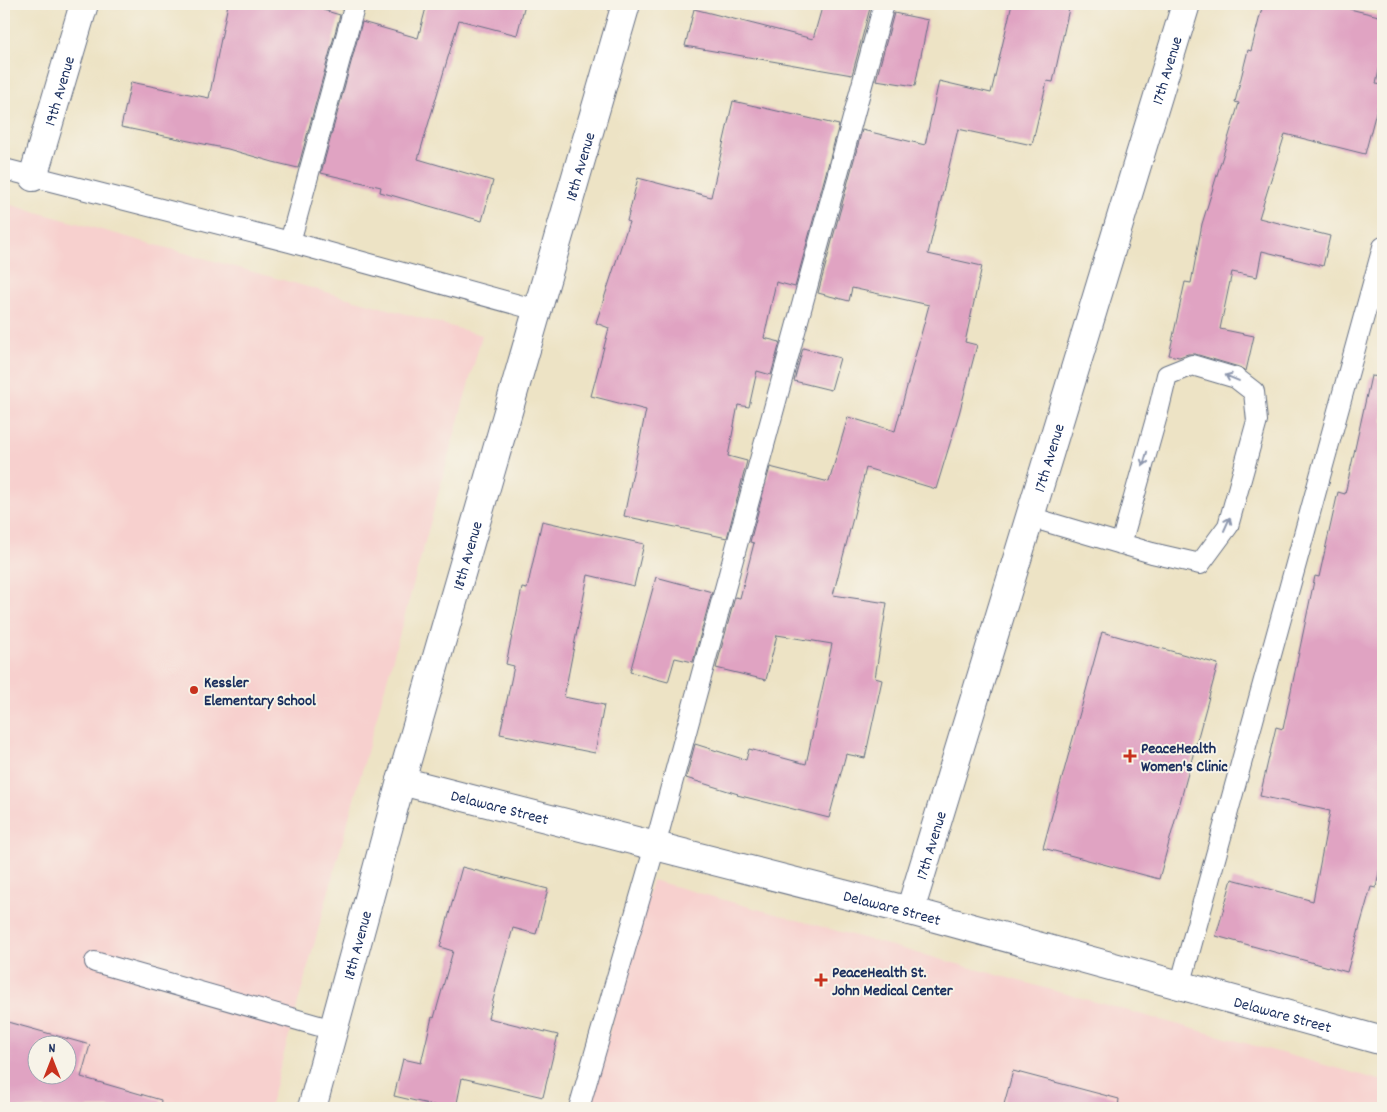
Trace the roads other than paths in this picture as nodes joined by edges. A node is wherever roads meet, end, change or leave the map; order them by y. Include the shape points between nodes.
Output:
1 (84, 4) edge
2 (355, 4) edge
3 (626, 4) edge
4 (884, 4) edge
5 (1186, 4) edge
6 (4, 169) edge
7 (34, 177) junction
8 (290, 242) junction
9 (1383, 247) edge
10 (537, 310) junction
11 (1030, 517) junction
12 (1121, 544) junction
13 (401, 781) junction
14 (654, 846) junction
15 (910, 911) junction
16 (95, 962) dead end
17 (1180, 986) junction
18 (333, 1030) junction
19 (1383, 1041) edge
20 (312, 1108) edge
21 (579, 1108) edge

1 - 7 street, 19th Avenue
2 - 8 lane
3 - 10 street, 18th Avenue
4 - 14 lane
5 - 11 street, 17th Avenue
6 - 7 lane
7 - 8 lane
8 - 10 lane
9 - 17 lane
10 - 13 street, 18th Avenue
11 - 12 lane
11 - 15 street, 17th Avenue
12 -> 12 lane via 1200,564 1228,526 1257,421 1254,392 1236,378 1192,365 1167,375
13 - 14 street, Delaware Street
13 - 18 street, 18th Avenue
14 - 15 street, Delaware Street
14 - 21 lane
15 - 17 street, Delaware Street
16 - 18 lane
17 - 19 street, Delaware Street
18 - 20 street, 18th Avenue

